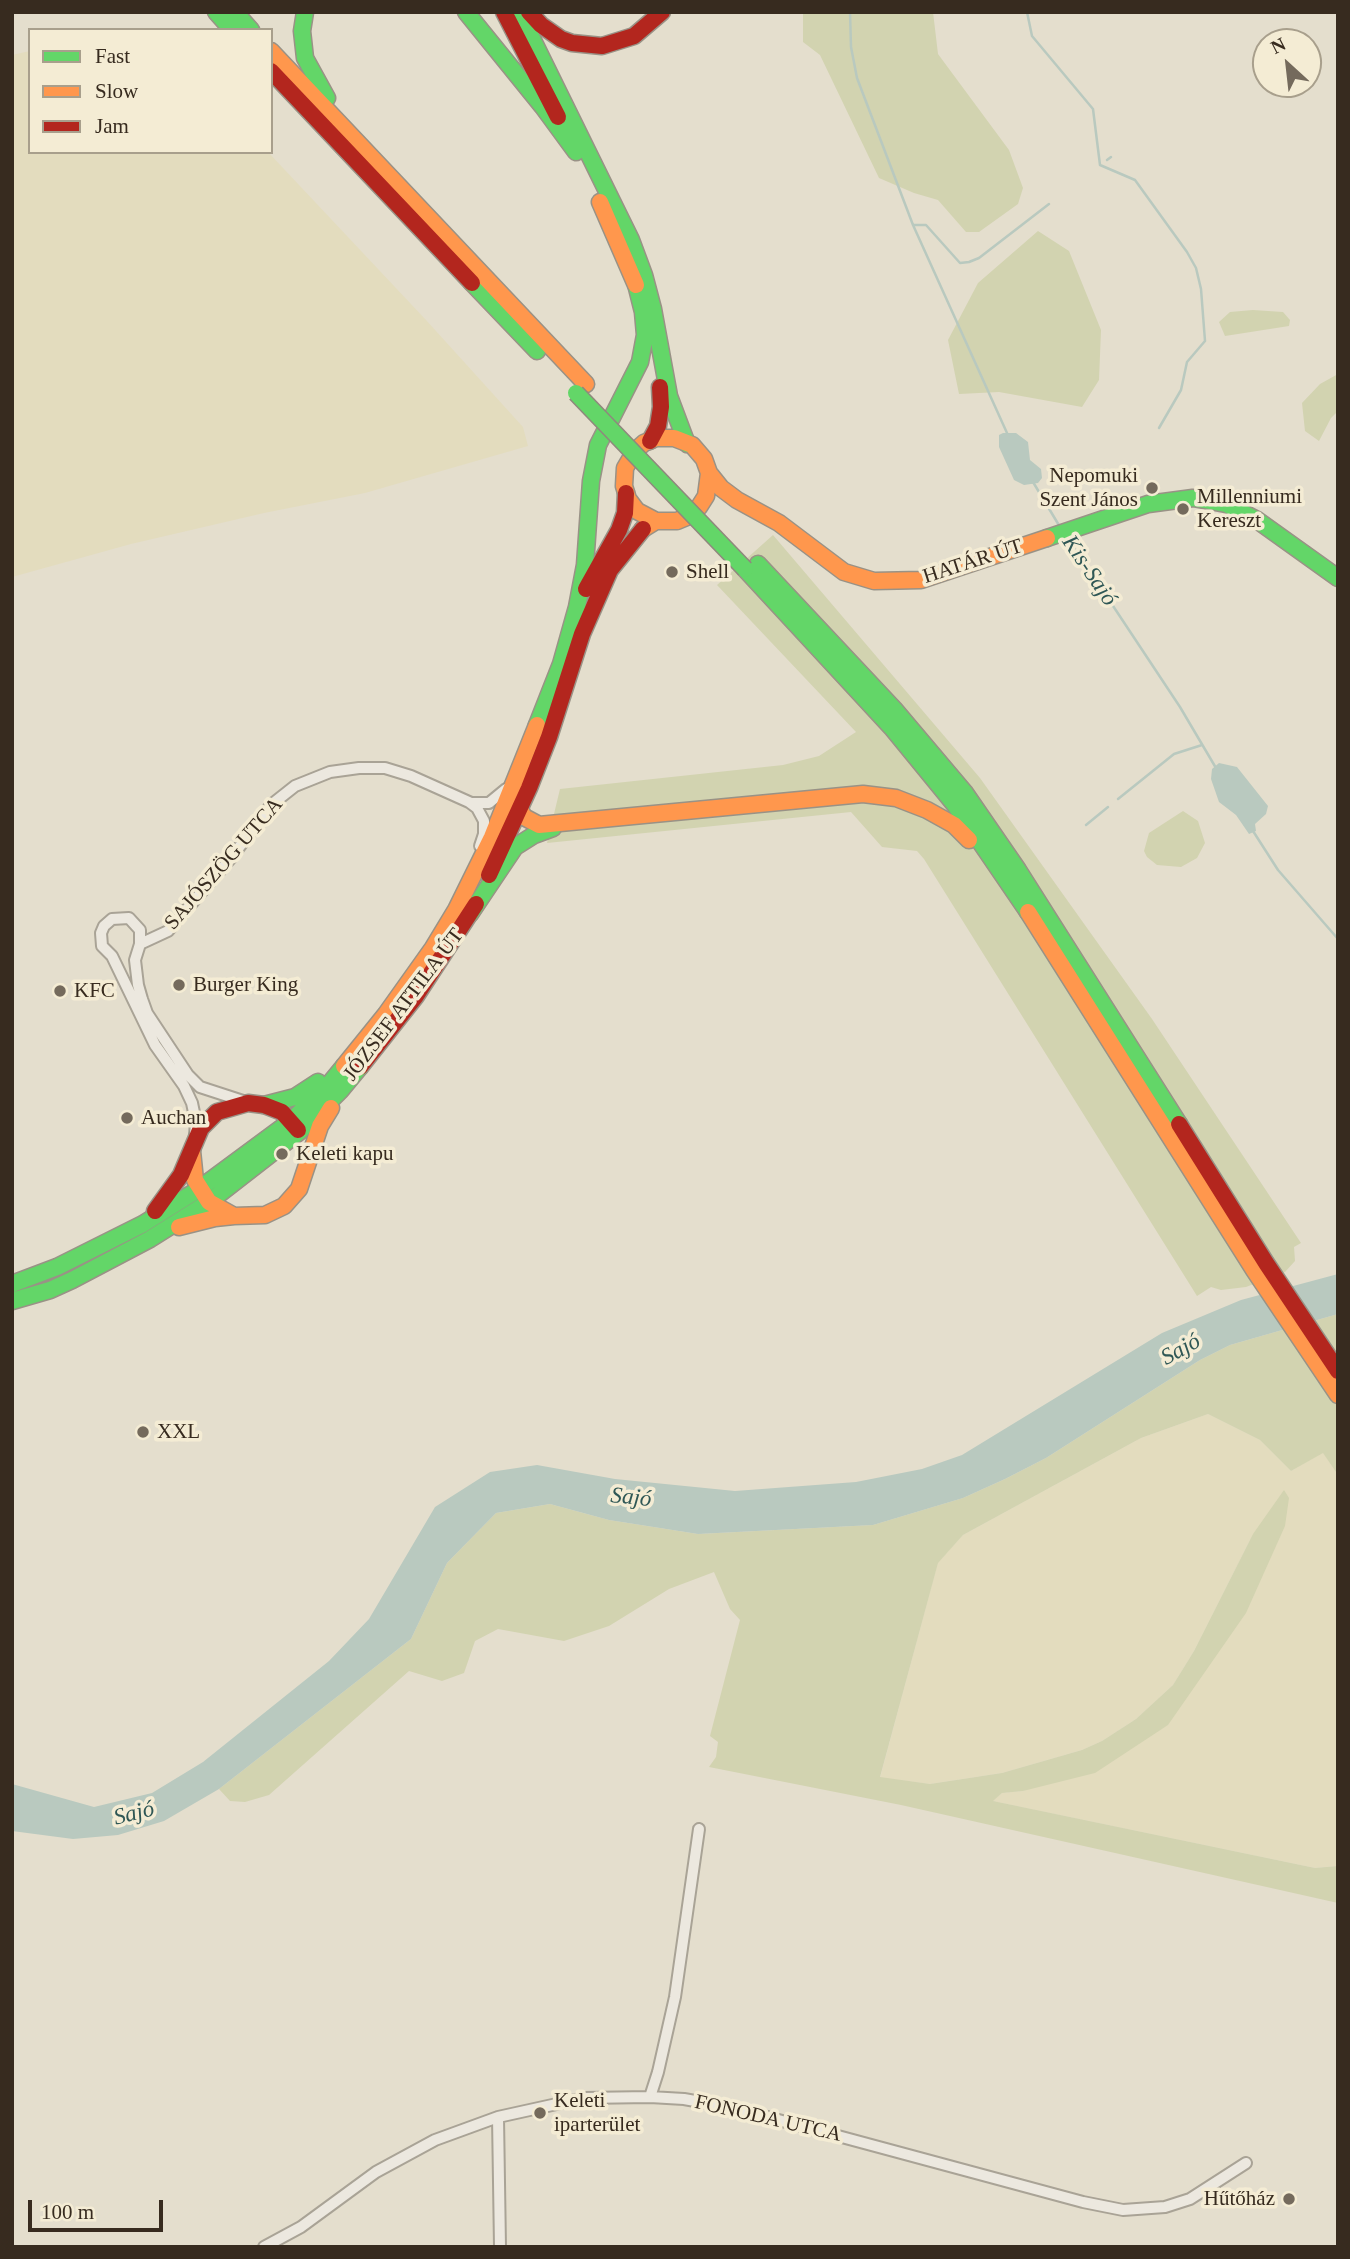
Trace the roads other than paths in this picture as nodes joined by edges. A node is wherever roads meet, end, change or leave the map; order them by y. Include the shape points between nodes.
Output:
1 (216, 12) edge
2 (235, 12) edge
3 (305, 12) edge
4 (466, 12) edge
5 (504, 12) edge
6 (519, 12) edge
7 (529, 12) edge
8 (662, 12) edge
9 (230, 28) edge
10 (249, 28) edge
11 (273, 53) edge
12 (273, 73) edge
13 (352, 136) junction
14 (576, 152) junction
15 (637, 288) junction
16 (581, 389) junction
17 (650, 441) junction
18 (687, 443) junction
19 (709, 473) junction
20 (626, 492) junction
21 (737, 500) junction
22 (694, 511) junction
23 (656, 521) junction
24 (750, 565) junction
25 (1338, 578) edge
26 (577, 607) junction
27 (540, 720) junction
28 (522, 767) junction
29 (469, 802) junction
30 (520, 810) junction
31 (564, 824) junction
32 (1016, 894) junction
33 (463, 912) junction
34 (178, 919) junction
35 (139, 930) junction
36 (139, 948) junction
37 (112, 956) junction
38 (362, 1043) junction
39 (341, 1090) junction
40 (256, 1104) junction
41 (295, 1127) junction
42 (193, 1146) junction
43 (306, 1167) junction
44 (199, 1189) junction
45 (209, 1202) junction
46 (234, 1216) junction
47 (143, 1224) junction
48 (150, 1239) junction
49 (1260, 1266) junction
50 (12, 1284) edge
51 (12, 1301) edge
52 (1338, 1371) edge
53 (1338, 1395) edge
54 (699, 1829) dead end
55 (650, 2097) junction
56 (498, 2117) junction
57 (1247, 2163) dead end
58 (264, 2247) edge
59 (500, 2247) edge

1 - 9 main road
2 - 10 main road
3 - 13 main road via 303,46 310,69
4 - 14 main road
5 - 14 main road
6 - 18 main road via 640,263 669,396
7 - 8 main road via 561,39 602,46 635,36
11 - 13 main road
12 - 16 main road
13 - 16 main road
14 - 15 main road
15 - 17 main road via 649,321 661,397 658,426
15 - 26 main road via 645,335 640,362 598,445
16 - 24 main road, bridge
17 - 18 main road via 668,437
17 - 20 main road via 628,462
18 - 19 main road via 701,454
19 - 21 main road, HATÁR ÚT
19 - 22 main road via 706,496
20 - 23 main road via 637,511
20 - 26 main road via 619,530
21 - 22 main road via 720,499
21 - 25 main road, HATÁR ÚT via 779,523 820,556 866,580 921,580 1128,510 1193,498 1226,504 1257,520
22 - 23 main road via 677,521
23 - 30 main road, JÓZSEF ATTILA ÚT via 639,531 600,589
24 - 32 main road via 925,766
24 - 49 main road via 894,709 965,793 1018,870
26 - 27 main road, JÓZSEF ATTILA ÚT
27 - 28 main road, JÓZSEF ATTILA ÚT
27 - 29 street via 531,729 502,793 489,803
28 - 30 main road via 516,796
28 - 33 main road, JÓZSEF ATTILA ÚT
29 - 33 street via 482,815 484,834 457,897
29 - 34 street, SAJÓSZÖG UTCA via 385,768 350,768 313,778 271,805
30 - 31 main road via 533,824
30 - 33 main road, JÓZSEF ATTILA ÚT
31 - 32 main road via 845,794 880,795 928,810 954,825
31 - 33 main road via 515,847
32 - 49 main road
33 - 38 main road, JÓZSEF ATTILA ÚT
33 - 39 main road, JÓZSEF ATTILA ÚT via 416,996
34 - 35 street via 151,932
34 - 36 street, SAJÓSZÖG UTCA via 168,931
35 - 36 street
35 - 37 street via 125,917 107,922 100,941
36 - 37 street via 126,957
36 - 40 street via 135,960 138,985 147,1013 188,1075 200,1087
37 - 42 street via 155,1045 192,1103 196,1122
38 - 40 main road via 311,1089 281,1102
38 - 41 main road, JÓZSEF ATTILA ÚT
39 - 41 main road, JÓZSEF ATTILA ÚT
39 - 43 main road via 320,1126
40 - 41 main road via 282,1112
40 - 42 main road via 217,1112 201,1128
41 - 43 main road via 305,1148
41 - 44 main road, JÓZSEF ATTILA ÚT
41 - 45 main road, JÓZSEF ATTILA ÚT
42 - 44 main road via 192,1168
42 - 47 main road via 181,1175
43 - 46 main road via 299,1189 284,1206 254,1217
44 - 45 main road
44 - 47 main road, JÓZSEF ATTILA ÚT
45 - 46 main road
45 - 48 main road, JÓZSEF ATTILA ÚT
46 - 48 main road via 185,1224
47 - 50 main road, JÓZSEF ATTILA ÚT
48 - 51 main road, JÓZSEF ATTILA ÚT via 50,1290
49 - 52 main road
49 - 53 main road
54 - 55 street via 674,1997
55 - 56 street, FONODA UTCA via 584,2098
55 - 57 street, FONODA UTCA via 734,2108 1123,2210 1189,2200
56 - 58 street, FONODA UTCA via 414,2150
56 - 59 street

